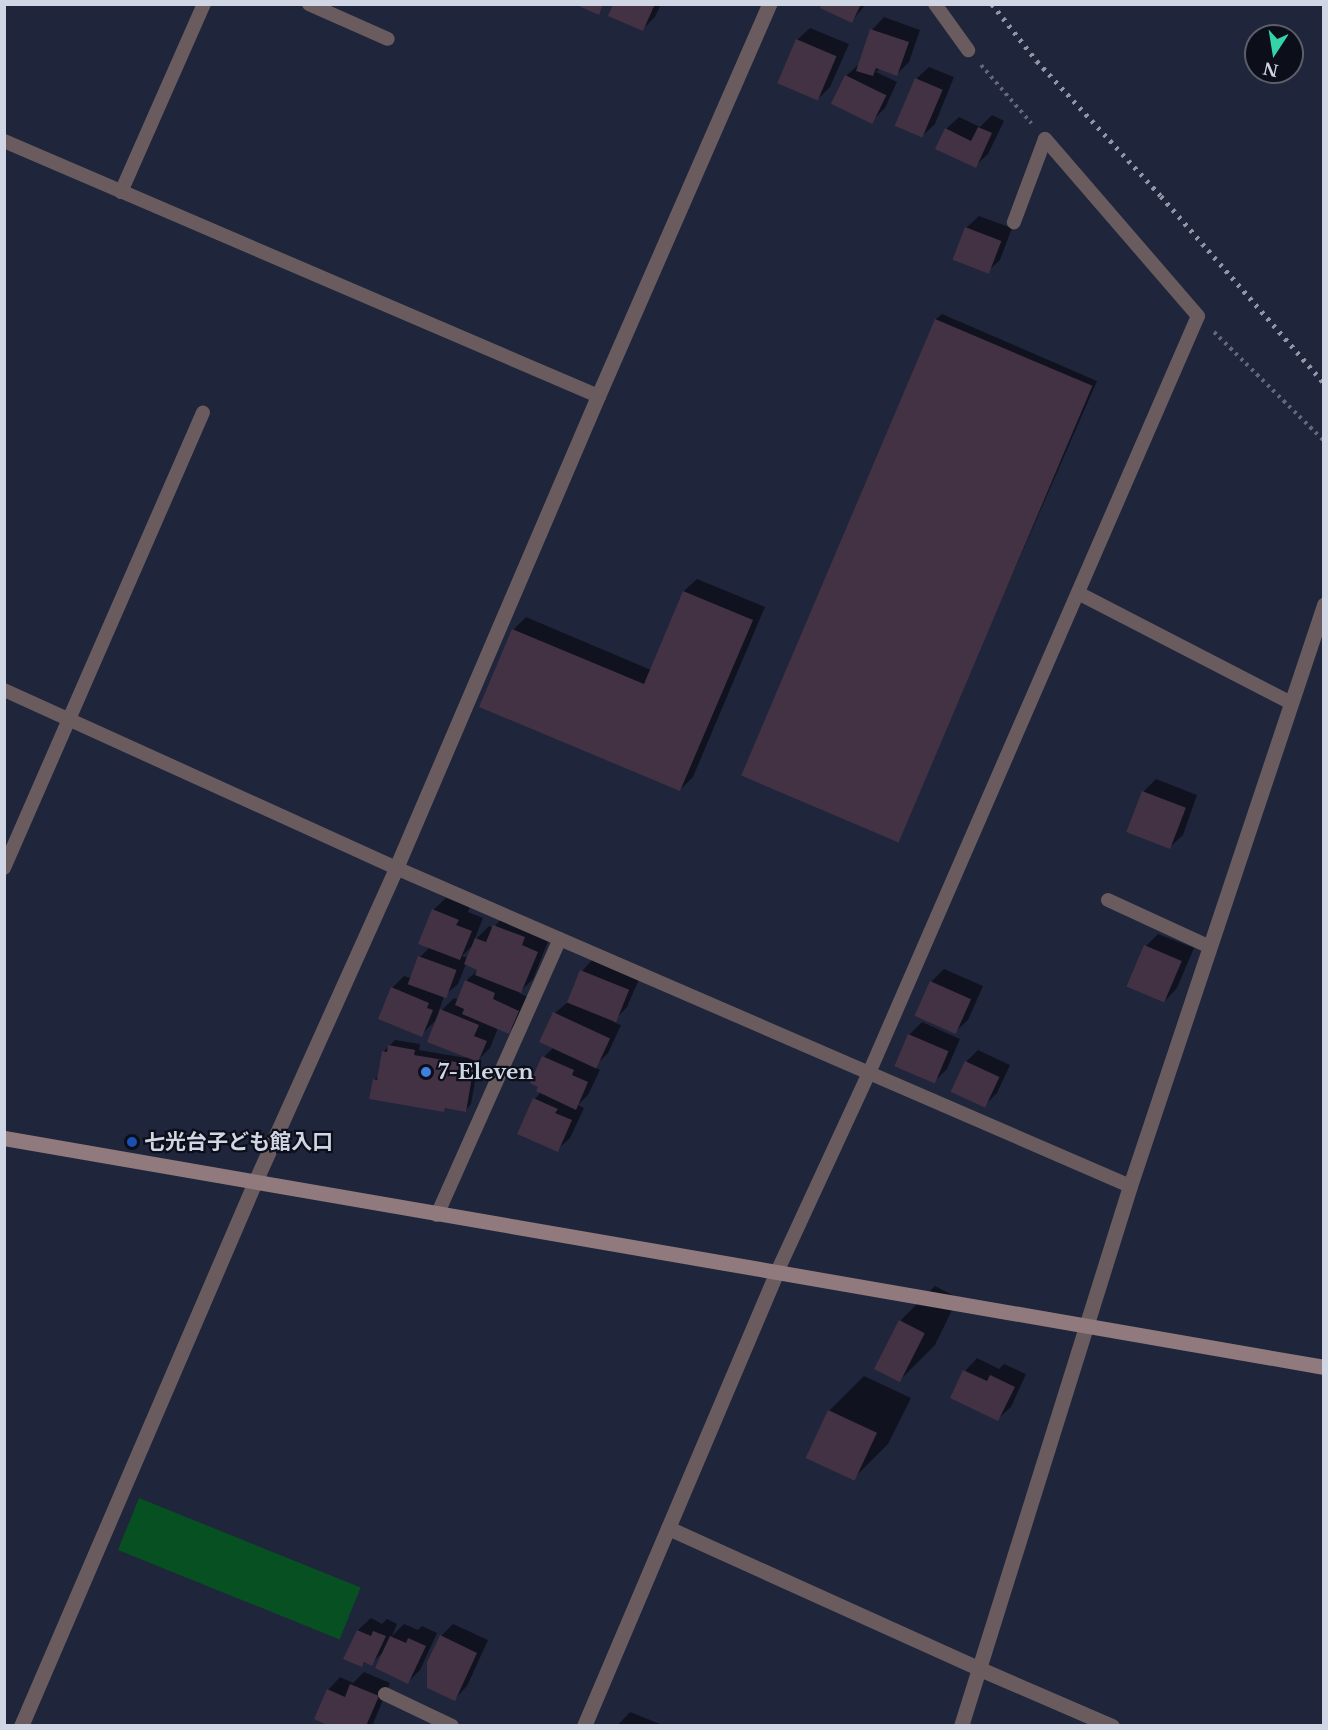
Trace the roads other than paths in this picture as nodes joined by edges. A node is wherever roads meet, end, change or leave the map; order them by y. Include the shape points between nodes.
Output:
1 (204, 4) edge
2 (309, 4) edge
3 (769, 4) edge
4 (935, 4) edge
5 (388, 39) dead end
6 (968, 50) road end
7 (4, 141) edge
8 (122, 192) junction
9 (1014, 222) dead end
10 (598, 396) junction
11 (203, 413) dead end
12 (1078, 593) junction
13 (1323, 605) edge
14 (4, 690) edge
15 (1291, 703) junction
16 (69, 719) junction
17 (4, 868) edge
18 (396, 868) junction
19 (1108, 900) dead end
20 (560, 939) junction
21 (1210, 947) junction
22 (869, 1073) junction
23 (4, 1138) edge
24 (255, 1182) junction
25 (1130, 1186) junction
26 (437, 1215) junction
27 (777, 1272) junction
28 (1087, 1326) junction
29 (1323, 1367) edge
30 (668, 1528) junction
31 (980, 1669) junction
32 (385, 1694) dead end
33 (21, 1725) edge
34 (452, 1725) edge
35 (584, 1725) edge
36 (962, 1725) edge
37 (1112, 1725) edge

1 - 8 lane
2 - 5 lane
3 - 10 street
4 - 6 lane
7 - 8 lane
8 - 10 lane
9 - 12 lane via 1045,139 1198,316
10 - 18 street
11 - 16 lane
12 - 15 lane
12 - 22 lane
13 - 15 street
14 - 16 lane
15 - 21 street
16 - 17 lane
16 - 18 lane
18 - 20 lane
18 - 24 street
19 - 21 lane
20 - 22 lane
20 - 26 lane
21 - 25 street
22 - 25 lane
22 - 27 lane
23 - 24 street
24 - 26 street
24 - 33 street
25 - 28 street
26 - 27 street
27 - 28 street
27 - 30 street
28 - 29 street
28 - 31 street
30 - 31 street
30 - 35 street
31 - 36 street
31 - 37 street
32 - 34 lane

